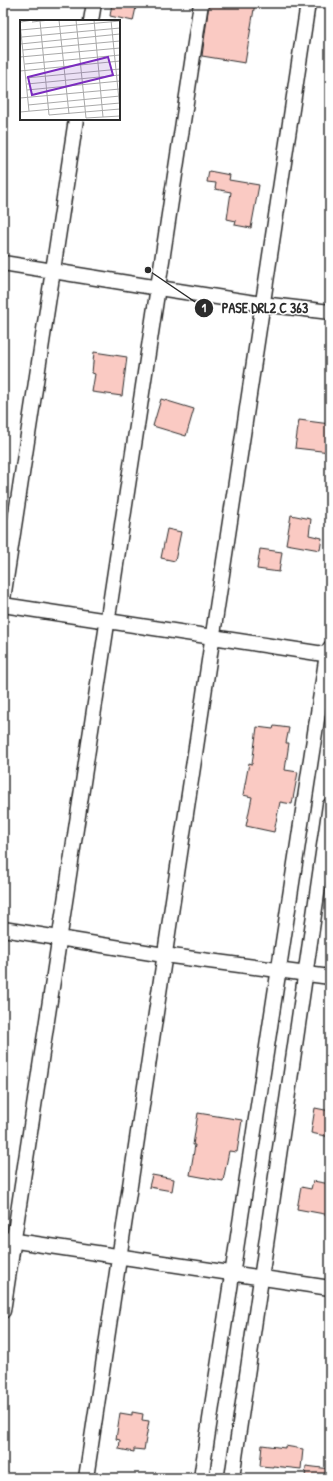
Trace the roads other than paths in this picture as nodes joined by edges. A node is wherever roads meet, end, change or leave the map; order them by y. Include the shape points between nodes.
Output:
1 (94, 3) edge
2 (201, 3) edge
3 (308, 3) edge
4 (91, 20) edge
5 (76, 120) edge
6 (3, 262) edge
7 (54, 270) junction
8 (159, 288) junction
9 (262, 304) junction
10 (330, 312) edge
11 (3, 599) edge
12 (3, 605) edge
13 (108, 621) junction
14 (212, 637) junction
15 (329, 652) edge
16 (330, 805) edge
17 (3, 929) edge
18 (60, 938) junction
19 (164, 955) junction
20 (278, 971) junction
21 (305, 974) junction
22 (330, 977) edge
23 (8, 1239) edge
24 (119, 1256) junction
25 (232, 1273) junction
26 (261, 1277) junction
27 (330, 1288) edge
28 (3, 1312) edge
29 (86, 1478) edge
30 (201, 1478) edge
31 (232, 1478) edge

1 - 4 street
2 - 8 street
3 - 9 street
5 - 7 street
6 - 7 street
7 - 8 street
7 - 11 street
8 - 9 street
8 - 13 street
9 - 10 street
9 - 14 street
12 - 13 street
13 - 14 street
13 - 18 street
14 - 15 street
14 - 19 street
15 - 20 street
16 - 21 street
17 - 18 street
18 - 19 street
18 - 23 street
19 - 20 street
19 - 24 street
20 - 21 street
20 - 25 street
21 - 22 street
21 - 26 street
23 - 24 street
23 - 28 street
24 - 25 street
24 - 29 street
25 - 26 street
25 - 30 street
26 - 27 street
26 - 31 street

